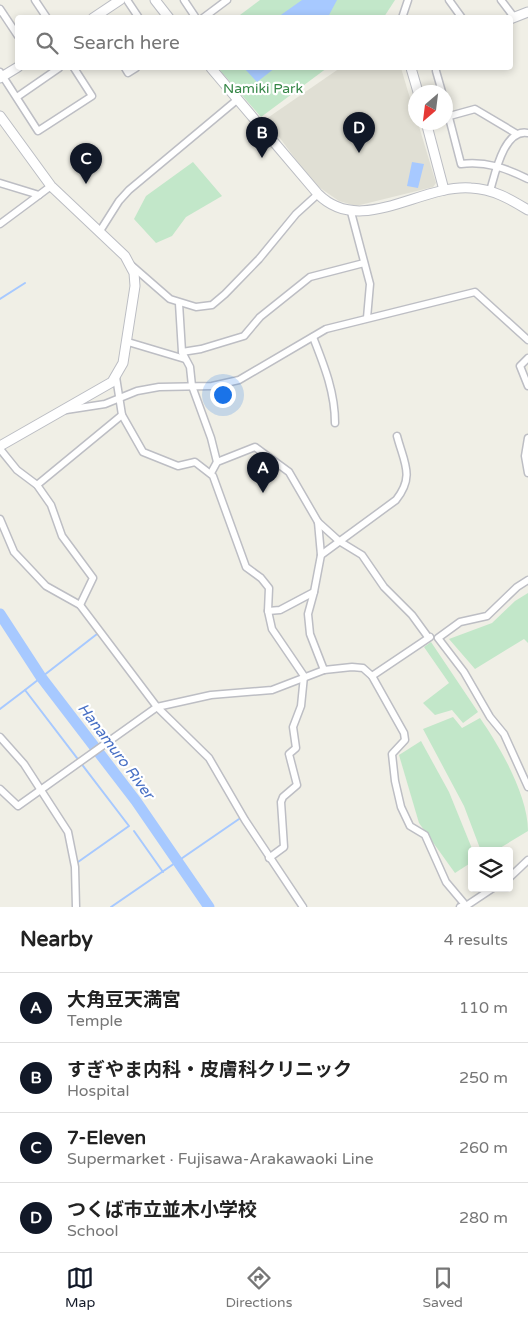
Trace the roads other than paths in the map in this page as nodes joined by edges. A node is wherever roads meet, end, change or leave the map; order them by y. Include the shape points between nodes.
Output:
1 (35, 0) edge
2 (120, 0) edge
3 (127, 0) edge
4 (155, 0) edge
5 (184, 0) edge
6 (227, 0) edge
7 (408, 0) edge
8 (449, 0) edge
9 (500, 0) edge
10 (0, 9) edge
11 (528, 12) edge
12 (45, 15) edge
13 (98, 15) edge
14 (137, 15) edge
15 (167, 15) edge
16 (194, 15) edge
17 (207, 15) edge
18 (403, 15) edge
19 (460, 15) edge
20 (510, 15) edge
21 (513, 18) edge
22 (15, 32) edge
23 (15, 68) edge
24 (56, 70) edge
25 (75, 70) edge
26 (213, 70) edge
27 (412, 70) edge
28 (436, 71) dead end
29 (1, 75) edge
30 (416, 85) edge
31 (440, 85) edge
32 (17, 97) junction
33 (238, 100) junction
34 (453, 115) edge
35 (0, 116) edge
36 (428, 130) edge
37 (451, 130) edge
38 (528, 133) edge
39 (517, 134) junction
40 (497, 166) junction
41 (528, 179) edge
42 (0, 183) edge
43 (51, 186) junction
44 (444, 190) junction
45 (490, 191) junction
46 (318, 194) junction
47 (39, 195) junction
48 (528, 210) edge
49 (351, 212) junction
50 (0, 224) edge
51 (100, 231) junction
52 (364, 263) junction
53 (131, 265) junction
54 (179, 303) junction
55 (367, 318) junction
56 (313, 337) junction
57 (528, 340) edge
58 (128, 342) junction
59 (182, 352) junction
60 (528, 358) edge
61 (186, 359) junction
62 (116, 377) junction
63 (192, 386) junction
64 (528, 386) edge
65 (118, 398) junction
66 (66, 410) junction
67 (122, 415) junction
68 (335, 423) dead end
69 (396, 436) dead end
70 (528, 438) edge
71 (0, 446) edge
72 (0, 450) edge
73 (217, 462) junction
74 (211, 473) junction
75 (528, 473) edge
76 (37, 485) junction
77 (0, 519) edge
78 (318, 522) junction
79 (340, 541) junction
80 (321, 556) junction
81 (528, 580) edge
82 (314, 592) junction
83 (80, 605) junction
84 (268, 611) junction
85 (428, 637) junction
86 (438, 638) junction
87 (324, 670) junction
88 (304, 676) junction
89 (372, 676) junction
90 (157, 707) junction
91 (0, 736) edge
92 (528, 788) edge
93 (0, 789) edge
94 (40, 789) junction
95 (269, 858) junction
96 (528, 860) edge
97 (513, 874) edge
98 (487, 892) edge
99 (76, 907) edge
100 (303, 907) edge
101 (464, 907) edge

1 - 12 street
2 - 13 street
3 - 14 street
4 - 15 street
5 - 16 street
6 - 17 street
7 - 18 street
8 - 19 street
9 - 20 street
10 - 22 street
11 - 21 street
23 - 29 street
24 - 32 street
25 - 32 street via 92,96 38,131
26 - 33 street
27 - 30 street
28 - 31 street
29 - 32 street
33 - 46 street
33 - 51 street via 129,190
34 - 39 street via 475,109
35 - 43 street
36 - 44 street
37 - 40 street via 461,164
38 - 39 street
39 - 40 street via 512,137
40 - 41 street
40 - 45 street
42 - 47 street
43 - 47 street
43 - 51 street
44 - 45 street via 470,188
44 - 49 street via 369,211
45 - 48 street
46 - 49 street via 333,206
46 - 54 street via 217,302 205,307
47 - 50 street
49 - 52 street
51 - 53 street
52 - 55 street via 370,284
52 - 59 street via 310,277 260,317 244,336
53 - 54 street via 161,292
53 - 58 street via 135,286
54 - 59 street
55 - 56 street
55 - 57 street via 475,292
56 - 63 street via 239,380 212,386
56 - 68 street via 329,378 335,404
58 - 61 street
58 - 62 street
59 - 61 street
60 - 64 street via 520,366
61 - 63 street
62 - 65 street
62 - 66 street
63 - 65 street via 159,387
63 - 73 street
65 - 66 street via 82,409
65 - 67 street
66 - 71 street
67 - 74 street via 143,452 178,466 195,462
67 - 76 street
69 - 79 street via 408,476 402,492 396,500
70 - 75 street via 525,456
72 - 76 street via 17,470
73 - 74 street
73 - 78 street via 255,447 289,472
74 - 84 street via 246,567 269,588
76 - 83 street via 51,505 62,536 93,578
77 - 83 street via 14,552 46,586
78 - 79 street
78 - 80 street
79 - 80 street
79 - 85 street via 362,556 384,587 412,615
80 - 82 street
81 - 86 street via 487,616 460,622
82 - 84 street via 280,610
82 - 87 street via 308,614 310,634
83 - 90 street
84 - 88 street via 272,629
85 - 86 street
85 - 89 street
86 - 92 street via 504,734
87 - 88 street
87 - 89 street via 363,668
88 - 90 street via 272,690 211,695
88 - 95 street via 301,706 292,727 296,748 289,754 297,786 281,802 284,847
89 - 101 street via 404,732 405,740 392,754 402,807 410,826 425,835 446,882
90 - 94 street
90 - 95 street via 208,758
91 - 94 street
93 - 94 street via 18,806
94 - 99 street via 68,832 75,867
95 - 100 street
96 - 97 street
98 - 101 street

